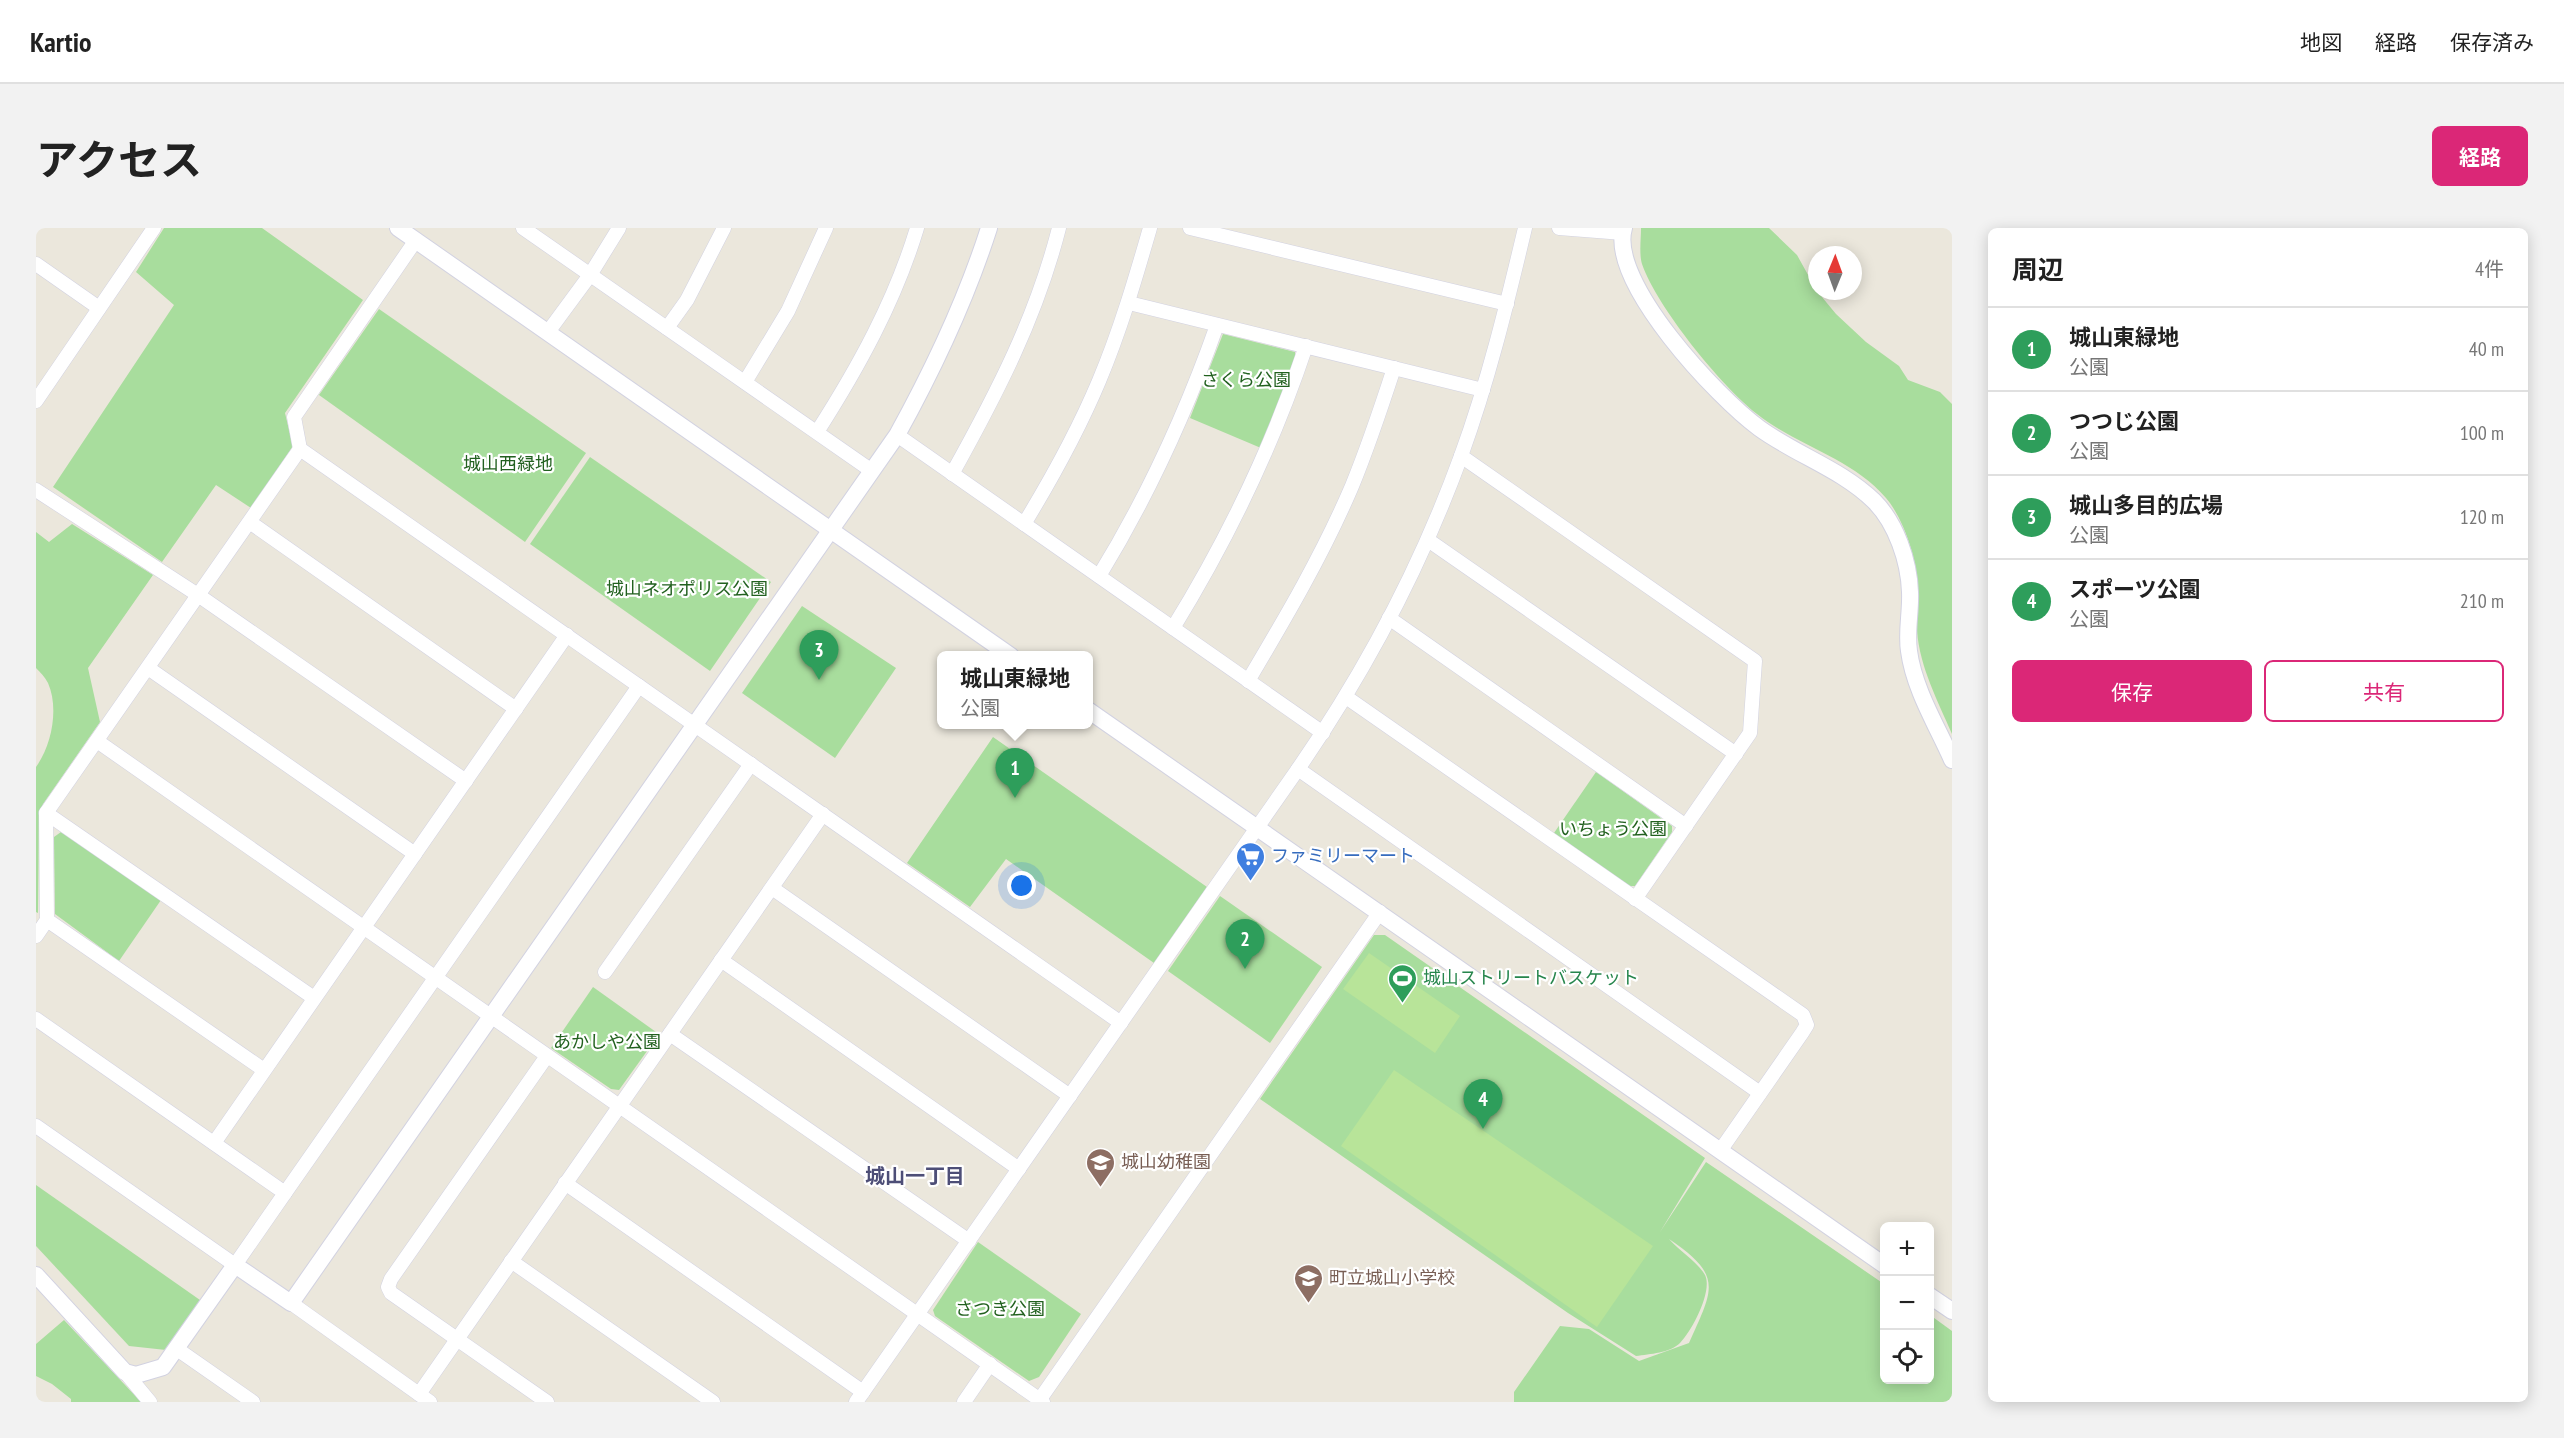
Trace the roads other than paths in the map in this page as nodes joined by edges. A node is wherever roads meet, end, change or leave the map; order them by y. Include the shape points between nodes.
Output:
1 (154, 228) edge
2 (398, 228) edge
3 (523, 228) edge
4 (619, 228) edge
5 (724, 228) edge
6 (826, 228) edge
7 (917, 228) edge
8 (989, 228) edge
9 (1059, 228) edge
10 (1150, 228) edge
11 (1190, 228) edge
12 (1525, 228) edge
13 (1559, 228) edge
14 (1624, 230) edge
15 (416, 240) junction
16 (36, 264) edge
17 (590, 274) junction
18 (1128, 303) junction
19 (1507, 304) junction
20 (99, 308) junction
21 (1217, 325) junction
22 (668, 328) junction
23 (548, 332) junction
24 (1306, 346) junction
25 (1394, 368) junction
26 (41, 382) edge
27 (745, 382) junction
28 (1483, 390) junction
29 (36, 401) edge
30 (817, 432) junction
31 (897, 435) junction
32 (300, 449) junction
33 (1461, 456) junction
34 (872, 471) junction
35 (952, 474) junction
36 (36, 490) edge
37 (251, 524) junction
38 (1024, 524) junction
39 (830, 530) junction
40 (1428, 540) junction
41 (1099, 576) junction
42 (198, 595) junction
43 (1389, 618) junction
44 (1173, 628) junction
45 (567, 635) junction
46 (1004, 651) edge
47 (148, 668) junction
48 (1248, 681) junction
49 (639, 686) junction
50 (1346, 697) junction
51 (516, 709) junction
52 (1093, 713) edge
53 (695, 726) junction
54 (1323, 733) junction
55 (97, 741) junction
56 (1736, 754) junction
57 (1952, 760) edge
58 (751, 764) junction
59 (1298, 769) junction
60 (466, 781) junction
61 (46, 813) junction
62 (823, 814) junction
63 (1686, 826) junction
64 (1257, 827) junction
65 (415, 854) junction
66 (772, 888) junction
67 (1635, 899) junction
68 (1380, 912) junction
69 (47, 920) junction
70 (365, 927) junction
71 (36, 936) edge
72 (721, 960) junction
73 (605, 972) dead end
74 (436, 977) junction
75 (314, 998) junction
76 (492, 1017) junction
77 (36, 1019) edge
78 (1121, 1023) junction
79 (670, 1034) junction
80 (548, 1056) junction
81 (264, 1070) junction
82 (1760, 1093) junction
83 (1070, 1096) junction
84 (619, 1106) junction
85 (36, 1126) edge
86 (214, 1143) junction
87 (1720, 1151) junction
88 (1019, 1169) junction
89 (565, 1183) junction
90 (285, 1193) junction
91 (969, 1241) junction
92 (511, 1260) junction
93 (1880, 1261) edge
94 (235, 1265) junction
95 (36, 1275) edge
96 (1934, 1299) edge
97 (291, 1303) junction
98 (1952, 1311) edge
99 (918, 1314) junction
100 (457, 1339) junction
101 (177, 1349) junction
102 (990, 1364) junction
103 (125, 1372) junction
104 (860, 1397) edge
105 (424, 1398) edge
106 (1040, 1401) edge
107 (150, 1402) edge
108 (253, 1402) edge
109 (547, 1402) edge
110 (712, 1402) edge
111 (964, 1402) edge

1 - 20 street
2 - 15 street
3 - 17 street
4 - 17 street
5 - 22 street
6 - 27 street via 788,311
7 - 30 street via 878,326
8 - 31 street via 961,306
9 - 35 street via 1020,345
10 - 18 street
11 - 19 street
12 - 19 street
13 - 14 street
14 - 57 street via 1623,250 1647,306 1726,402 1775,439 1853,483 1885,514 1907,572 1908,650
15 - 23 street
15 - 32 street via 294,417
16 - 20 street
17 - 22 street
17 - 23 street
18 - 21 street
18 - 38 street via 1100,380 1072,440
19 - 28 street
20 - 26 street
21 - 24 street
21 - 41 street via 1169,449
22 - 27 street
23 - 39 street
24 - 25 street
24 - 44 street via 1242,507
25 - 28 street
25 - 48 street via 1368,446 1334,525
26 - 29 street
27 - 30 street
28 - 33 street
30 - 34 street
31 - 34 street
31 - 35 street
32 - 37 street
32 - 45 street
33 - 40 street
33 - 56 street via 1755,661 1750,733
34 - 39 street
35 - 38 street
36 - 42 street
37 - 42 street
37 - 51 street
38 - 41 street
39 - 46 street
39 - 53 street
40 - 43 street
40 - 56 street
41 - 44 street
42 - 47 street
42 - 60 street
43 - 50 street
43 - 63 street
44 - 48 street
45 - 49 street
45 - 51 street
47 - 55 street
47 - 65 street
48 - 54 street
49 - 53 street
49 - 74 street
50 - 54 street
50 - 67 street
51 - 60 street
52 - 64 street
53 - 58 street
53 - 76 street
54 - 59 street
55 - 61 street
55 - 70 street
56 - 63 street
58 - 62 street
58 - 73 street
59 - 64 street
59 - 82 street
60 - 65 street
61 - 69 street
61 - 75 street
62 - 66 street
62 - 78 street
63 - 67 street
64 - 68 street
64 - 78 street
65 - 70 street
66 - 72 street
66 - 83 street
67 - 82 street via 1803,1015 1807,1025
68 - 87 street
68 - 106 street
69 - 71 street
69 - 81 street
70 - 74 street
70 - 75 street
72 - 79 street
72 - 88 street
74 - 76 street
74 - 90 street
75 - 81 street
76 - 80 street
76 - 97 street
77 - 86 street
78 - 83 street
79 - 84 street
79 - 91 street
80 - 84 street
80 - 100 street via 388,1285 391,1293
81 - 86 street
82 - 87 street
83 - 88 street
84 - 89 street
84 - 99 street
85 - 94 street
86 - 90 street
87 - 93 street
88 - 91 street
89 - 92 street
89 - 104 street
90 - 94 street
91 - 99 street
92 - 100 street
92 - 110 street
94 - 97 street
94 - 101 street
95 - 103 street
96 - 98 street
97 - 105 street
99 - 102 street
99 - 104 street
100 - 105 street
100 - 109 street
101 - 103 street via 155,1371 136,1375
101 - 108 street
102 - 106 street
102 - 111 street
103 - 107 street

